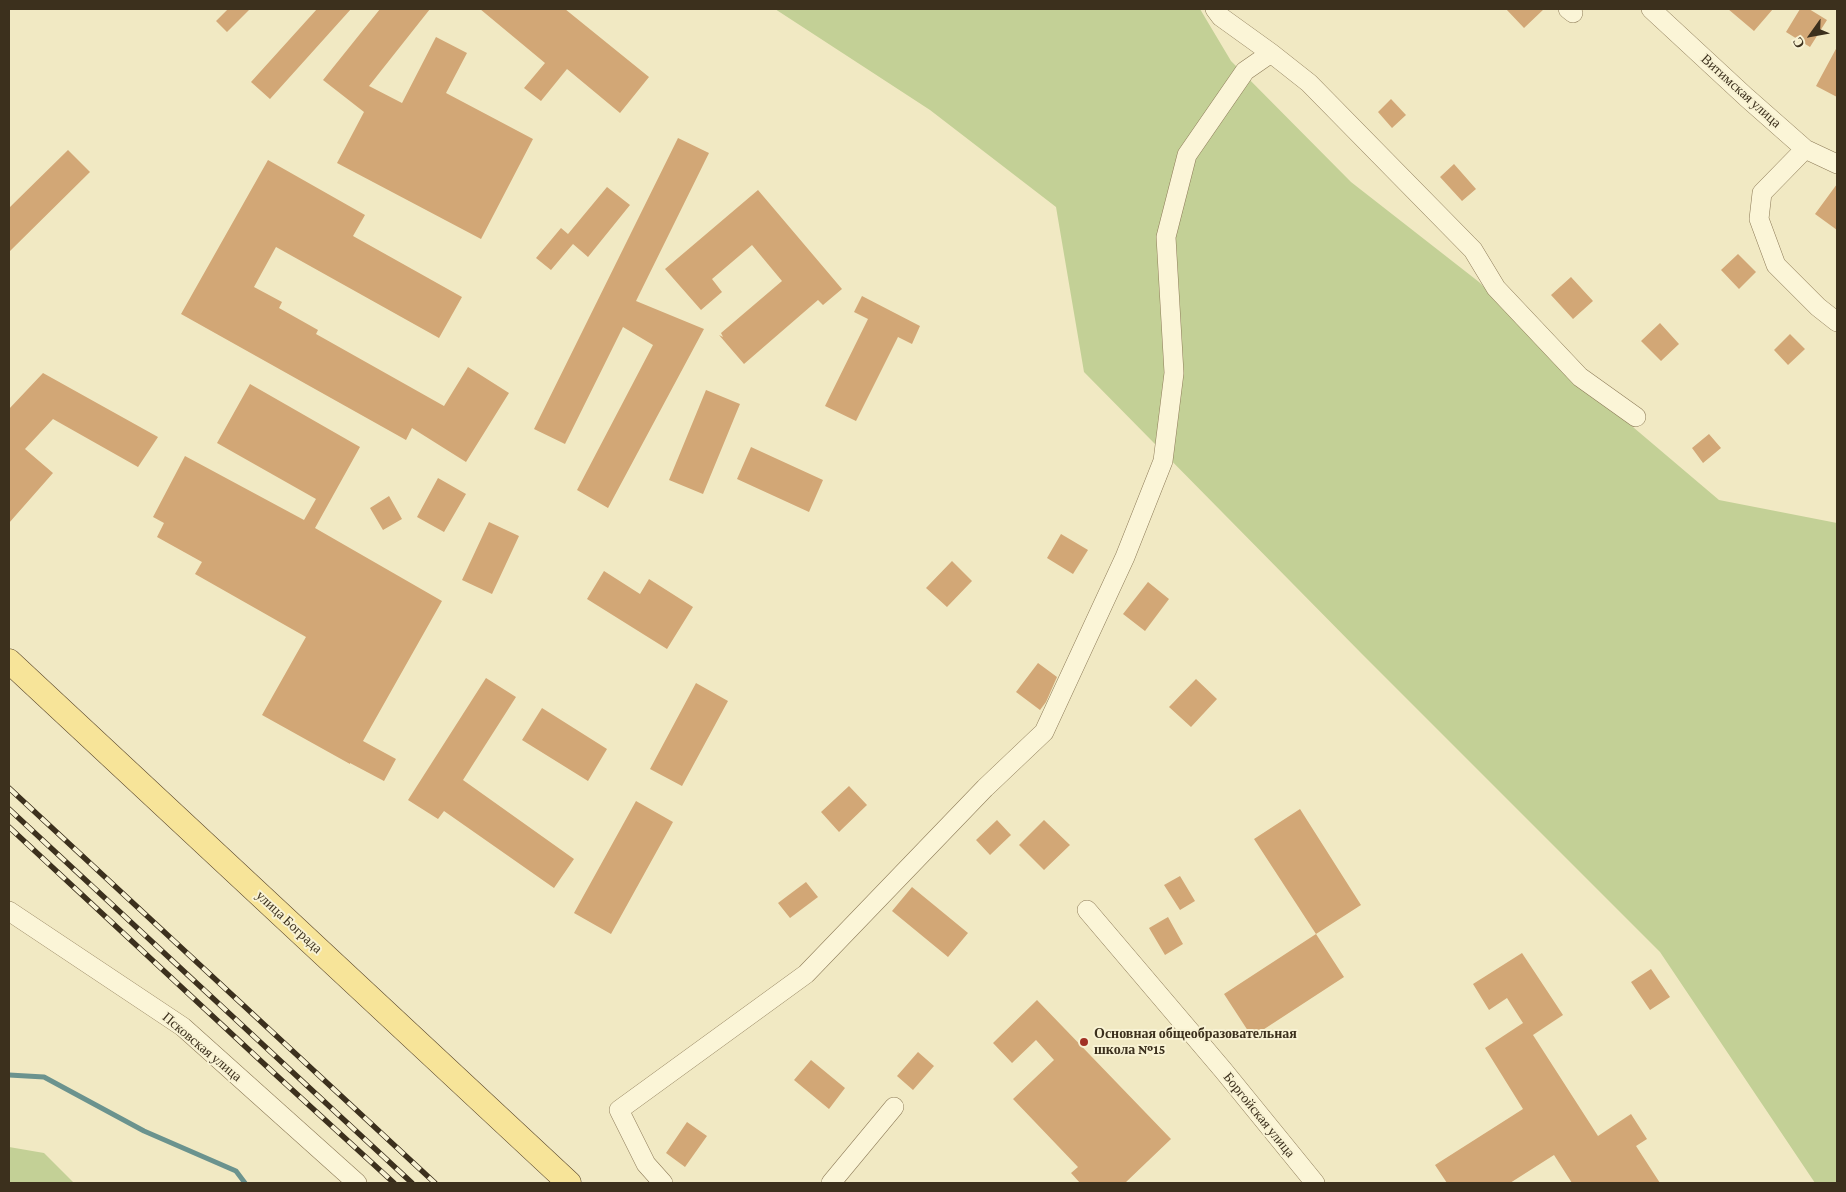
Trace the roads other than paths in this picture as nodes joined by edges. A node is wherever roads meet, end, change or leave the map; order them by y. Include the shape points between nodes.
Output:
1 (1215, 9) edge
2 (1651, 9) edge
3 (1272, 53) junction
4 (1805, 149) junction
5 (1837, 164) edge
6 (1837, 322) edge
7 (1636, 417) dead end
8 (9, 661) edge
9 (1087, 910) dead end
10 (9, 911) edge
11 (894, 1107) dead end
12 (357, 1183) edge
13 (569, 1183) edge
14 (663, 1183) edge
15 (831, 1183) edge
16 (1315, 1183) edge

1 - 3 street via 1221,17
2 - 4 street, Витимская улица
3 - 7 street via 1309,83 1473,250 1496,288 1580,377
3 - 14 street via 1244,71 1187,155 1166,237 1174,373 1163,461 1125,557 1044,732 985,788 806,974 619,1110 646,1164
4 - 5 street, Витимская улица
4 - 6 street via 1762,193 1759,219 1776,265
8 - 13 main road, улица Бограда
9 - 16 street, Боргойская улица
10 - 12 street, Псковская улица via 183,1027
11 - 15 street

